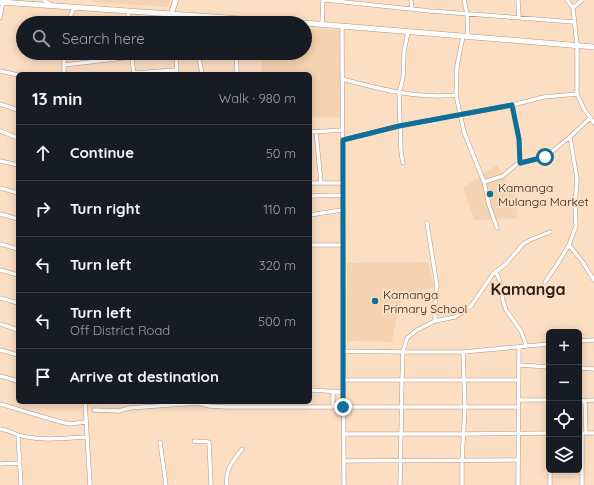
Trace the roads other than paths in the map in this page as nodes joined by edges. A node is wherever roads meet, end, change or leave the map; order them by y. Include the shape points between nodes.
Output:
1 (44, 0) edge
2 (176, 0) edge
3 (324, 0) edge
4 (411, 0) edge
5 (464, 0) edge
6 (518, 0) edge
7 (568, 0) edge
8 (582, 0) edge
9 (2, 1) edge
10 (52, 6) junction
11 (74, 8) junction
12 (412, 8) junction
13 (572, 8) junction
14 (128, 12) junction
15 (174, 14) junction
16 (466, 14) junction
17 (70, 16) edge
18 (128, 16) edge
19 (192, 16) edge
20 (0, 18) edge
21 (519, 18) junction
22 (574, 22) junction
23 (312, 24) edge
24 (322, 25) junction
25 (342, 26) junction
26 (408, 32) junction
27 (465, 36) junction
28 (577, 45) junction
29 (594, 47) edge
30 (64, 60) edge
31 (98, 60) edge
32 (133, 60) edge
33 (176, 60) edge
34 (199, 60) edge
35 (236, 60) edge
36 (64, 65) junction
37 (0, 71) edge
38 (64, 72) edge
39 (134, 72) edge
40 (176, 72) edge
41 (202, 72) edge
42 (237, 72) edge
43 (16, 75) edge
44 (342, 78) junction
45 (399, 93) junction
46 (577, 94) junction
47 (456, 95) junction
48 (0, 104) edge
49 (512, 105) junction
50 (16, 109) edge
51 (461, 115) junction
52 (590, 118) junction
53 (594, 123) edge
54 (399, 126) junction
55 (343, 130) junction
56 (0, 131) edge
57 (312, 132) edge
58 (316, 132) junction
59 (16, 137) edge
60 (570, 137) junction
61 (343, 140) junction
62 (0, 161) edge
63 (403, 163) dead end
64 (520, 163) junction
65 (16, 165) edge
66 (484, 182) junction
67 (312, 183) edge
68 (321, 183) junction
69 (343, 183) junction
70 (0, 188) edge
71 (16, 192) edge
72 (342, 194) junction
73 (312, 196) edge
74 (342, 210) junction
75 (0, 214) edge
76 (312, 215) edge
77 (16, 218) edge
78 (428, 223) dead end
79 (497, 228) dead end
80 (550, 232) dead end
81 (0, 244) edge
82 (312, 245) edge
83 (342, 245) junction
84 (569, 245) junction
85 (16, 248) edge
86 (0, 270) edge
87 (496, 271) junction
88 (16, 274) edge
89 (594, 280) edge
90 (545, 282) dead end
91 (0, 298) edge
92 (16, 302) edge
93 (435, 321) junction
94 (0, 324) edge
95 (16, 329) edge
96 (594, 340) edge
97 (582, 341) edge
98 (546, 344) edge
99 (526, 346) junction
100 (519, 347) junction
101 (0, 350) edge
102 (343, 350) junction
103 (403, 352) junction
104 (463, 352) junction
105 (16, 354) edge
106 (519, 365) junction
107 (546, 367) edge
108 (582, 368) edge
109 (594, 369) edge
110 (0, 376) edge
111 (16, 380) edge
112 (343, 380) junction
113 (402, 380) junction
114 (464, 380) junction
115 (518, 380) junction
116 (312, 390) edge
117 (333, 391) junction
118 (343, 392) junction
119 (518, 400) junction
120 (546, 400) edge
121 (582, 400) edge
122 (594, 400) edge
123 (585, 401) junction
124 (0, 404) edge
125 (85, 404) edge
126 (184, 404) edge
127 (202, 404) edge
128 (401, 406) junction
129 (333, 407) junction
130 (343, 407) junction
131 (465, 407) junction
132 (518, 407) junction
133 (94, 410) dead end
134 (86, 422) junction
135 (0, 429) edge
136 (517, 433) junction
137 (546, 433) edge
138 (582, 433) edge
139 (594, 433) edge
140 (344, 434) junction
141 (401, 434) junction
142 (463, 434) junction
143 (18, 435) junction
144 (87, 437) junction
145 (582, 437) edge
146 (194, 441) dead end
147 (160, 442) dead end
148 (242, 449) dead end
149 (517, 460) junction
150 (343, 461) junction
151 (401, 461) junction
152 (462, 461) junction
153 (19, 463) junction
154 (0, 464) edge
155 (550, 473) edge
156 (21, 485) edge
157 (90, 485) edge
158 (166, 485) edge
159 (211, 485) edge
160 (227, 485) edge
161 (344, 485) edge
162 (400, 485) edge
163 (462, 485) edge
164 (518, 485) edge
165 (550, 485) edge
166 (582, 485) edge

1 - 10 street
2 - 15 street
3 - 12 street
3 - 24 street
4 - 12 street
5 - 16 street
6 - 21 street
7 - 13 street
8 - 13 street
9 - 10 street
9 - 20 street
10 - 11 street
11 - 14 street
11 - 17 street
12 - 16 street
13 - 22 street
14 - 15 street
14 - 18 street
15 - 19 street
16 - 21 street
16 - 27 street
21 - 22 street
22 - 28 street
23 - 24 street
24 - 25 street
25 - 26 street
25 - 44 street
26 - 27 street
26 - 45 street
27 - 28 street
27 - 47 street via 457,66
28 - 29 street
28 - 46 street
30 - 36 street
31 - 36 street
32 - 39 street
33 - 40 street
34 - 41 street
35 - 42 street
36 - 38 street
37 - 43 street
44 - 45 street
44 - 55 street
45 - 47 street via 423,96
45 - 54 street
46 - 49 street via 544,97
46 - 52 street
47 - 51 street
48 - 50 street
49 - 51 street
49 - 64 street via 519,139
51 - 54 street
51 - 66 street via 468,143
52 - 53 street
52 - 60 street
54 - 61 street
54 - 63 street
55 - 58 street
55 - 61 street
56 - 59 street
57 - 58 street
58 - 68 street
60 - 64 street via 545,157
60 - 84 street via 577,186 576,226
61 - 69 street
62 - 65 street
64 - 66 street via 503,176
66 - 79 street
67 - 68 street
68 - 69 street
69 - 72 street
70 - 71 street
72 - 73 street
72 - 74 street
74 - 76 street
74 - 83 street
75 - 77 street
78 - 93 street via 437,286
80 - 87 street via 526,242
81 - 85 street
82 - 83 street
83 - 102 street
84 - 89 street
84 - 90 street
86 - 88 street
87 - 93 street via 471,306 455,316
87 - 99 street via 506,310 521,331
91 - 92 street
93 - 103 street via 411,334 404,343
94 - 95 street
96 - 97 street
98 - 99 street
99 - 100 street
100 - 104 street
100 - 106 street
101 - 105 street
102 - 103 street
102 - 112 street
103 - 104 street
103 - 113 street
104 - 114 street
106 - 107 street
106 - 115 street
108 - 109 street
110 - 111 street
112 - 113 street
112 - 118 street
113 - 114 street
113 - 128 street
114 - 115 street
114 - 131 street
115 - 119 street
116 - 117 street
117 - 118 street
117 - 129 street
118 - 130 street
119 - 120 street
119 - 132 street
121 - 123 street
122 - 123 street
123 - 138 street
124 - 134 street via 70,424
125 - 134 street
126 - 133 street via 119,411
127 - 129 street via 226,407
128 - 130 street
128 - 131 street
128 - 141 street
129 - 130 street
130 - 140 street
131 - 132 street
131 - 142 street
132 - 136 street
134 - 144 street
135 - 143 street
136 - 137 street
136 - 142 street
136 - 149 street
138 - 139 street
140 - 141 street
140 - 150 street
141 - 142 street
141 - 151 street
142 - 152 street
143 - 144 street via 55,439
143 - 153 street
144 - 157 street
145 - 166 street
146 - 159 street via 209,442
147 - 158 street
148 - 160 street via 228,468
149 - 152 street
149 - 164 street
150 - 151 street
150 - 161 street
151 - 152 street
151 - 162 street
152 - 163 street
153 - 154 street
153 - 156 street
155 - 165 street

